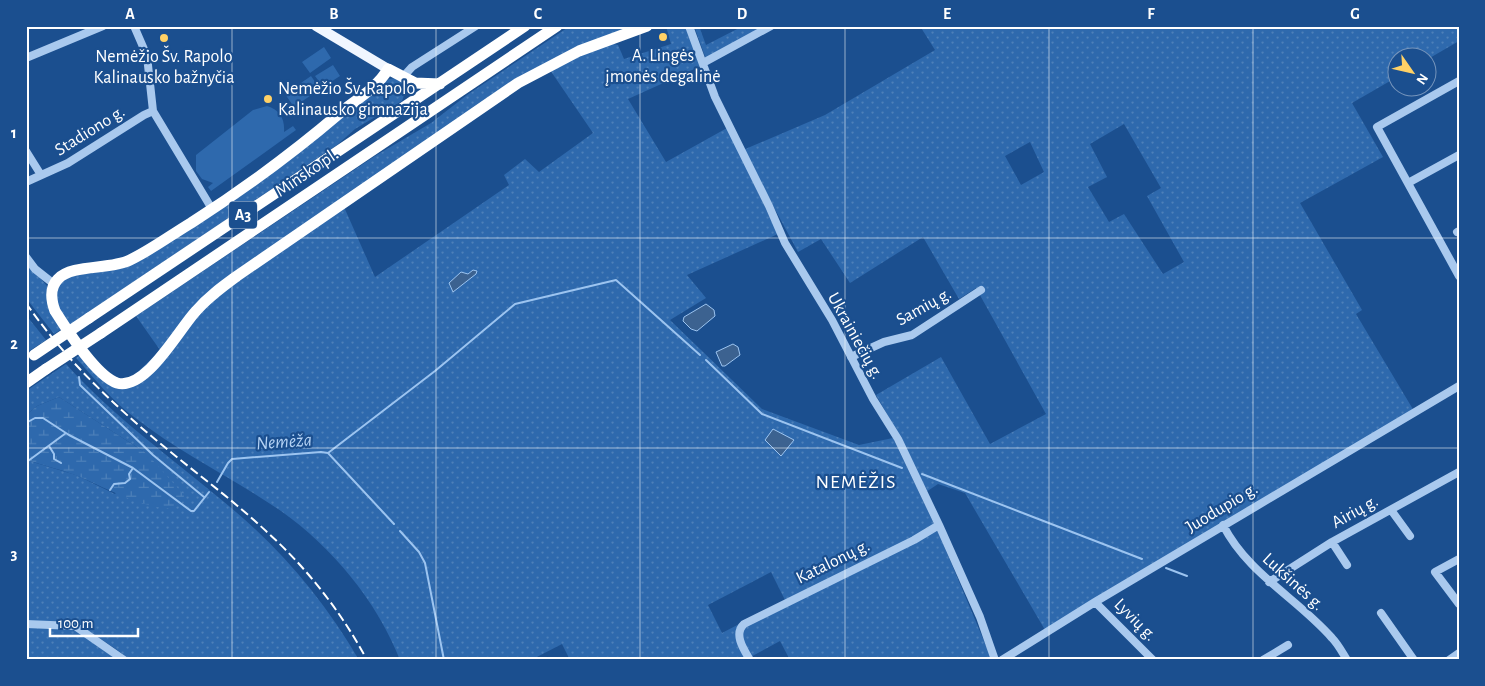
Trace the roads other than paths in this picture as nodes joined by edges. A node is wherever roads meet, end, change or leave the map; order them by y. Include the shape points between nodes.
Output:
1 (103, 26) edge
2 (134, 26) edge
3 (316, 26) edge
4 (476, 26) edge
5 (526, 26) edge
6 (558, 26) edge
7 (647, 26) edge
8 (689, 26) edge
9 (771, 26) edge
10 (26, 58) edge
11 (703, 64) junction
12 (388, 69) junction
13 (403, 78) junction
14 (1459, 81) edge
15 (440, 84) junction
16 (402, 109) junction
17 (153, 111) junction
18 (26, 151) edge
19 (1459, 155) edge
20 (41, 175) junction
21 (26, 182) edge
22 (1408, 183) junction
23 (212, 209) junction
24 (26, 257) edge
25 (1459, 276) edge
26 (54, 284) junction
27 (981, 290) dead end
28 (851, 357) junction
29 (30, 358) edge
30 (26, 383) edge
31 (1459, 386) edge
32 (1459, 472) edge
33 (1391, 510) junction
34 (939, 525) junction
35 (1223, 525) junction
36 (1410, 536) dead end
37 (1332, 542) junction
38 (1459, 559) edge
39 (1347, 565) dead end
40 (1268, 582) junction
41 (1095, 602) junction
42 (1459, 604) edge
43 (1380, 613) dead end
44 (26, 624) edge
45 (1288, 645) dead end
46 (1459, 653) edge
47 (124, 660) edge
48 (750, 660) edge
49 (995, 660) edge
50 (1002, 660) edge
51 (1153, 660) edge
52 (1263, 660) edge
53 (1347, 660) edge
54 (1414, 660) edge
55 (1449, 660) edge

1 - 10 street
2 - 17 street, Stadiono g. via 147,56
3 - 12 main road
4 - 13 street via 412,67
5 - 15 highway, Minsko pl. / A3
6 - 30 highway, Minsko pl. / A3, bridge
7 - 26 highway via 579,51 518,83 260,260 205,301 146,373 132,382 113,381 90,360 55,311 51,298
8 - 11 street, Ukrainiečių g.
9 - 11 street
11 - 28 street, Ukrainiečių g. via 715,98 785,243
12 - 13 highway
12 - 23 highway via 293,152
13 - 15 highway via 422,84
13 - 16 highway via 408,95
14 - 22 street via 1377,127
15 - 16 highway, Minsko pl. / A3
16 - 29 highway, Minsko pl. / A3, bridge
17 - 20 street, Stadiono g. via 68,163
17 - 23 street, Stadiono g.
18 - 20 street, Stadiono g.
19 - 22 street
20 - 21 street
22 - 25 street
23 - 26 highway via 129,261 111,267 69,272
24 - 26 street
27 - 28 street, Samių g. via 912,336 884,342
28 - 34 street, Ukrainiečių g. via 898,439
31 - 35 street, Juodupio g.
32 - 33 street, Airių g.
33 - 36 street
33 - 37 street, Airių g.
34 - 48 street, Katalonų g. via 740,627 742,647
34 - 49 street, Ukrainiečių g. via 980,617
35 - 40 street, Lukšinės g. via 1237,550
35 - 41 street, Juodupio g.
37 - 39 street
37 - 40 street, Airių g.
38 - 42 street via 1435,572
40 - 53 street, Lukšinės g. via 1332,638
41 - 50 street, Juodupio g.
41 - 51 street, Lyvių g.
43 - 54 street
44 - 47 street via 75,626
45 - 52 street
46 - 55 street

